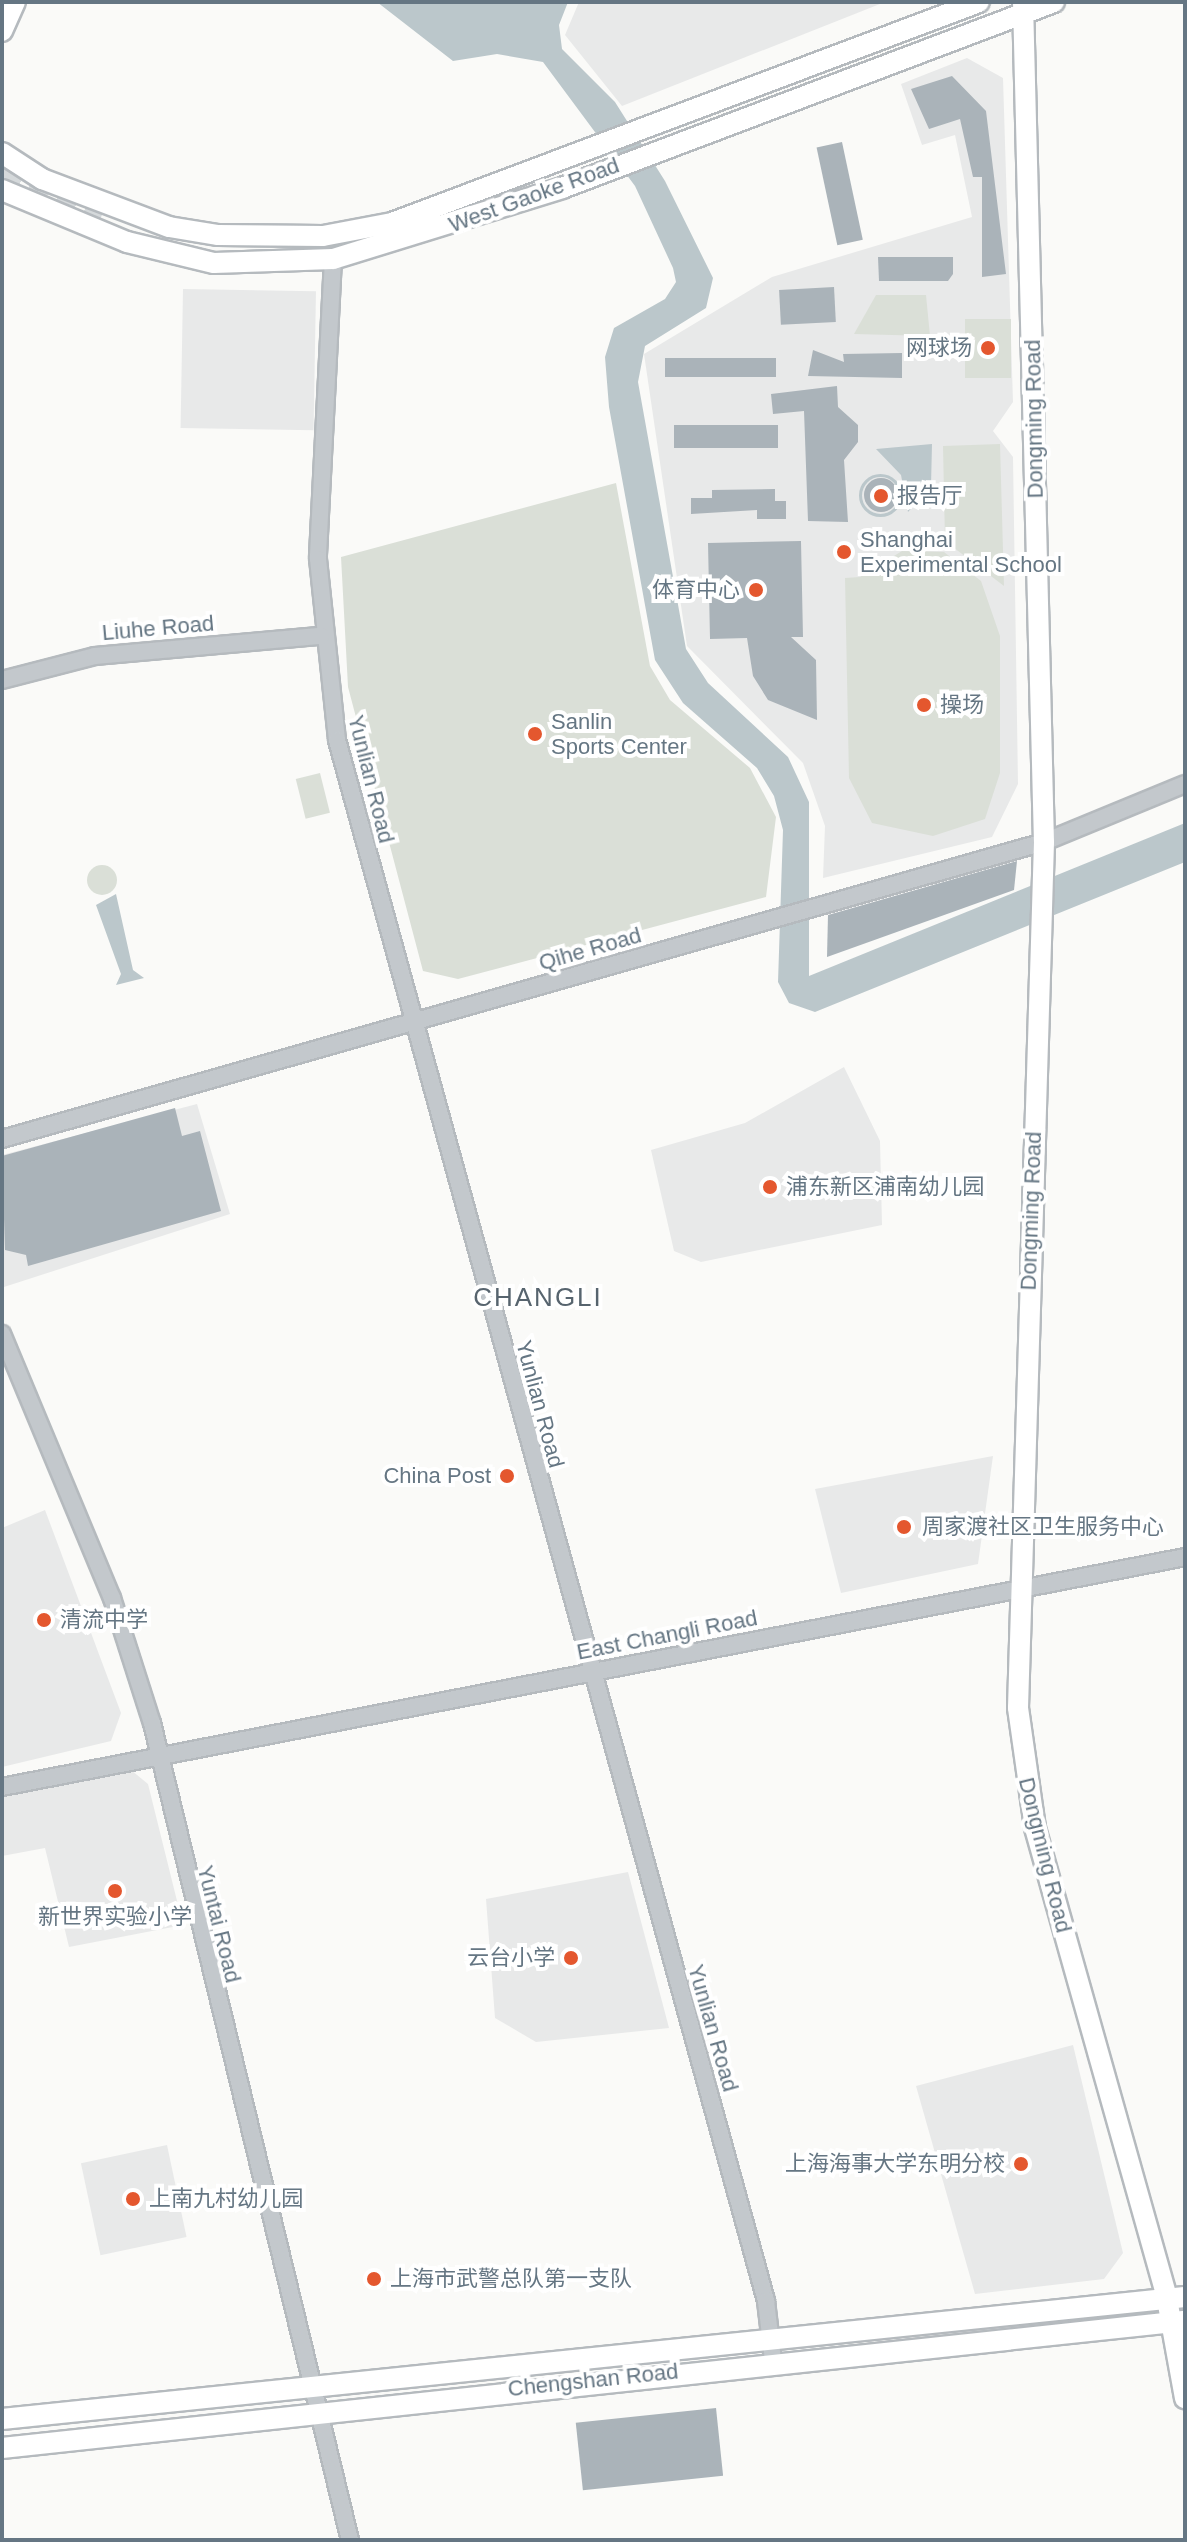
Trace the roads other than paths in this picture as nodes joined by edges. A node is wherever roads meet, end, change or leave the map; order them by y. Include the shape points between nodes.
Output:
1 (15, 2) edge
2 (979, 2) edge
3 (1054, 2) edge
4 (1023, 8) edge
5 (2, 31) edge
6 (2, 153) edge
7 (2, 190) edge
8 (101, 218) tunnel mouth
9 (412, 236) junction
10 (333, 259) junction
11 (321, 636) junction
12 (2, 680) edge
13 (1185, 784) edge
14 (1044, 842) junction
15 (411, 1023) junction
16 (2, 1139) edge
17 (2, 1334) edge
18 (1185, 1557) edge
19 (1016, 1590) junction
20 (592, 1671) junction
21 (157, 1756) junction
22 (2, 1787) edge
23 (1176, 2298) edge
24 (1179, 2321) edge
25 (771, 2335) junction
26 (773, 2361) junction
27 (312, 2388) junction
28 (1185, 2398) edge
29 (318, 2409) junction
30 (2, 2419) edge
31 (2, 2448) edge
32 (350, 2540) edge

1 - 5 main road
2 - 6 main road, West Gaoke Road via 392,223 323,236 218,235 169,227 42,179
3 - 4 main road, West Gaoke Road
4 - 9 main road, West Gaoke Road via 657,150
4 - 14 main road, Dongming Road
7 - 10 main road, West Gaoke Road via 127,242 214,263
8 - 9 main road via 217,247 315,249
9 - 10 main road, West Gaoke Road
10 - 11 street, Yunlian Road via 319,524
11 - 12 street, Liuhe Road via 95,656
11 - 15 street, Yunlian Road via 337,740
13 - 14 street, Qihe Road
14 - 15 street, Qihe Road
14 - 19 main road, Dongming Road
15 - 16 street, Qihe Road
15 - 20 street, Yunlian Road
17 - 21 street, Yuntai Road via 112,1598
18 - 19 street, East Changli Road
19 - 20 street, East Changli Road
19 - 23 main road, Dongming Road via 1019,1722 1032,1813
20 - 21 street, East Changli Road
20 - 25 street, Yunlian Road
21 - 22 street, East Changli Road
21 - 27 street, Yuntai Road
23 - 24 main road, Dongming Road
23 - 25 main road, Chengshan Road
24 - 26 main road, Chengshan Road
24 - 28 main road, Dongming Road
25 - 26 street, Yunlian Road
25 - 27 main road, Chengshan Road
26 - 29 main road, Chengshan Road
27 - 29 street, Yuntai Road
27 - 30 main road, Chengshan Road
29 - 31 main road, Chengshan Road
29 - 32 street, Yuntai Road

